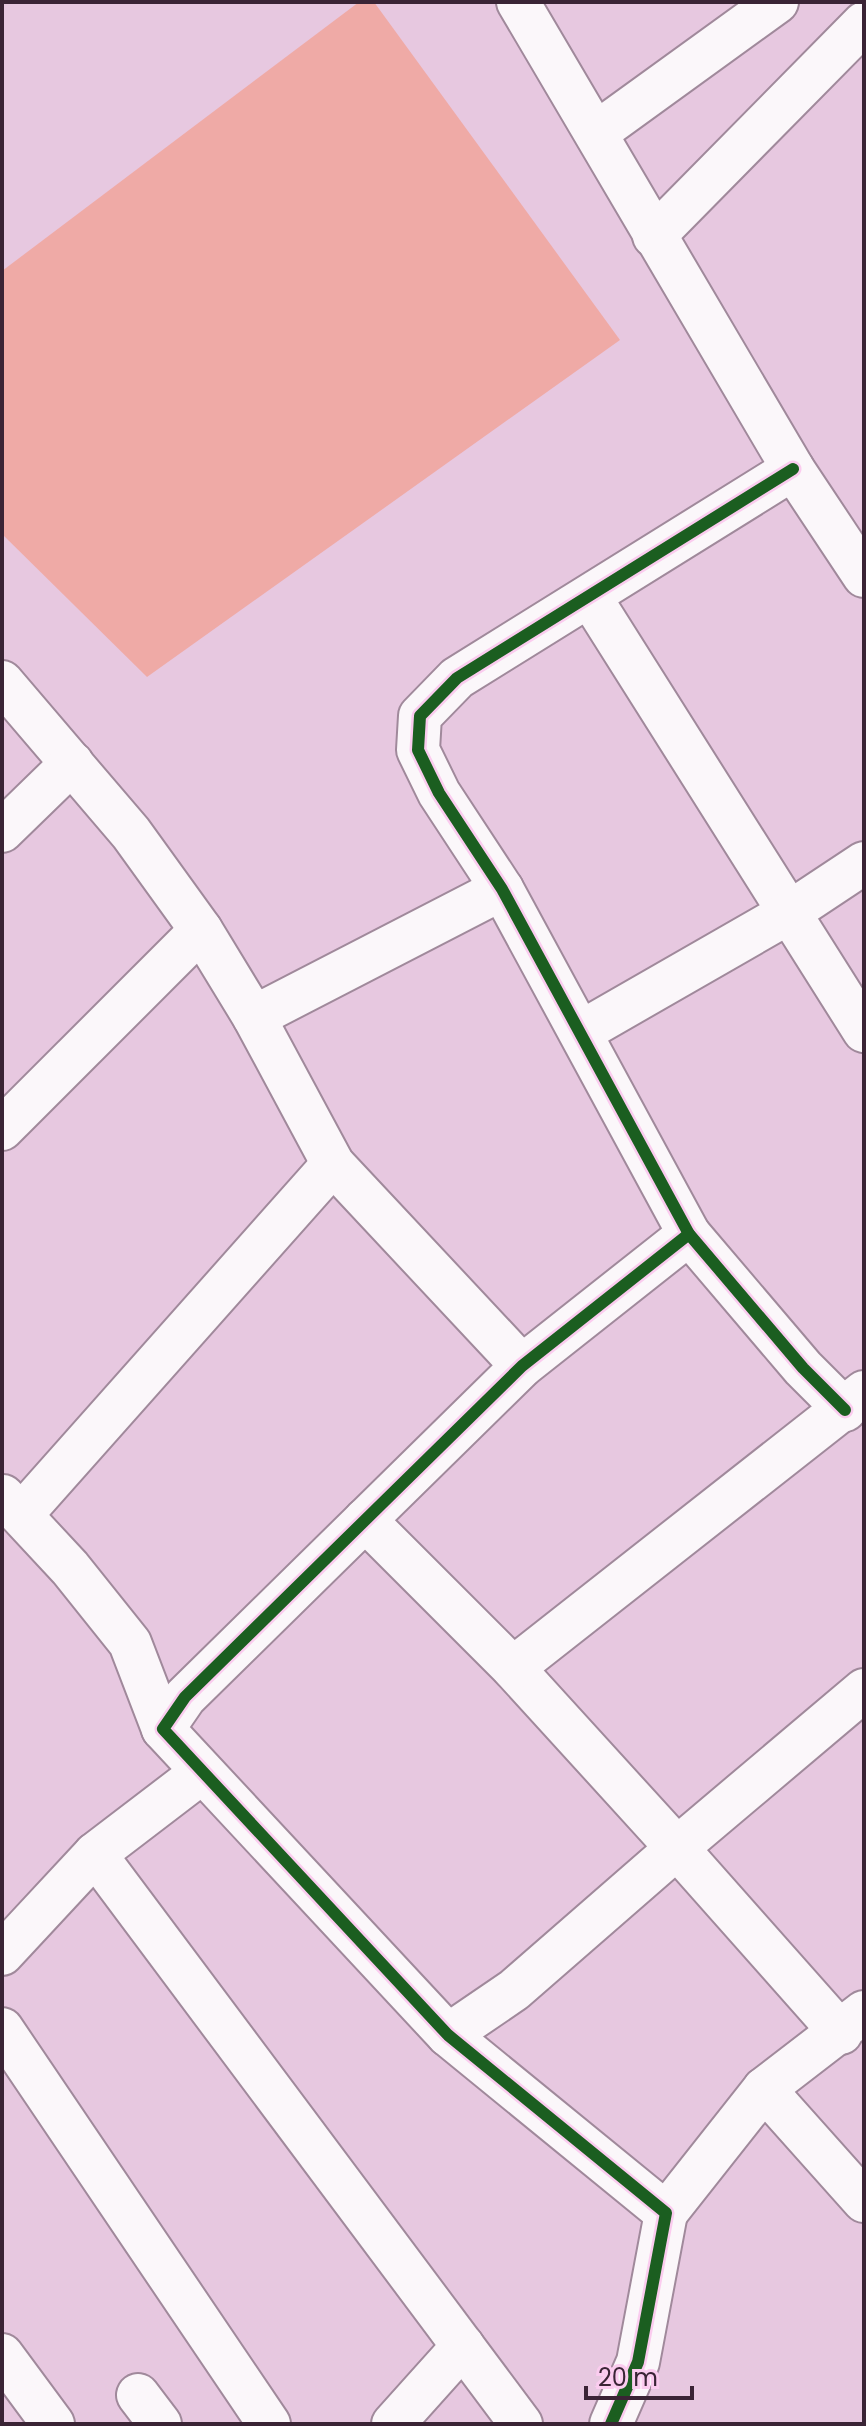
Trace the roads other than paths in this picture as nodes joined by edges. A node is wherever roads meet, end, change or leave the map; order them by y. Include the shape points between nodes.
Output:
1 (518, 2) edge
2 (777, 2) edge
3 (864, 23) edge
4 (596, 133) junction
5 (654, 236) junction
6 (793, 469) junction
7 (864, 576) edge
8 (590, 597) junction
9 (2, 682) edge
10 (72, 763) junction
11 (2, 831) edge
12 (864, 863) edge
13 (502, 889) junction
14 (790, 912) junction
15 (201, 930) junction
16 (254, 1017) junction
17 (864, 1031) edge
18 (581, 1032) junction
19 (2, 1129) edge
20 (333, 1164) junction
21 (689, 1234) junction
22 (522, 1366) junction
23 (854, 1401) edge
24 (12, 1504) edge
25 (365, 1520) junction
26 (513, 1668) junction
27 (864, 1690) edge
28 (163, 1729) junction
29 (201, 1773) junction
30 (677, 1848) junction
31 (95, 1854) junction
32 (2, 1954) edge
33 (852, 2023) edge
34 (2, 2029) edge
35 (448, 2035) junction
36 (764, 2089) junction
37 (864, 2201) edge
38 (666, 2213) junction
39 (463, 2346) junction
40 (2, 2355) edge
41 (53, 2424) edge
42 (269, 2424) edge
43 (393, 2424) edge
44 (521, 2424) edge
45 (611, 2424) edge

1 - 4 street
2 - 4 street
3 - 5 street
4 - 5 street
5 - 6 street
6 - 7 street
6 - 8 street
8 - 13 street via 457,678 420,716 418,750 439,793
8 - 14 street
9 - 10 street
10 - 11 street
10 - 15 street
12 - 14 street
13 - 16 street
13 - 18 street
14 - 17 street
14 - 18 street
15 - 16 street
15 - 19 street
16 - 20 street
18 - 21 street
20 - 22 street
20 - 24 street
21 - 22 street
21 - 23 street via 803,1368
22 - 25 street
23 - 26 street
24 - 28 street via 130,1643
25 - 26 street
25 - 28 street via 185,1697
26 - 30 street
27 - 30 street
28 - 29 street
29 - 31 street
29 - 35 street
30 - 33 street
30 - 35 street via 514,1990
31 - 32 street
31 - 39 street
33 - 36 street
34 - 42 street
35 - 38 street
36 - 37 street
36 - 38 street
38 - 45 street via 638,2362
39 - 43 street
39 - 44 street
40 - 41 street

